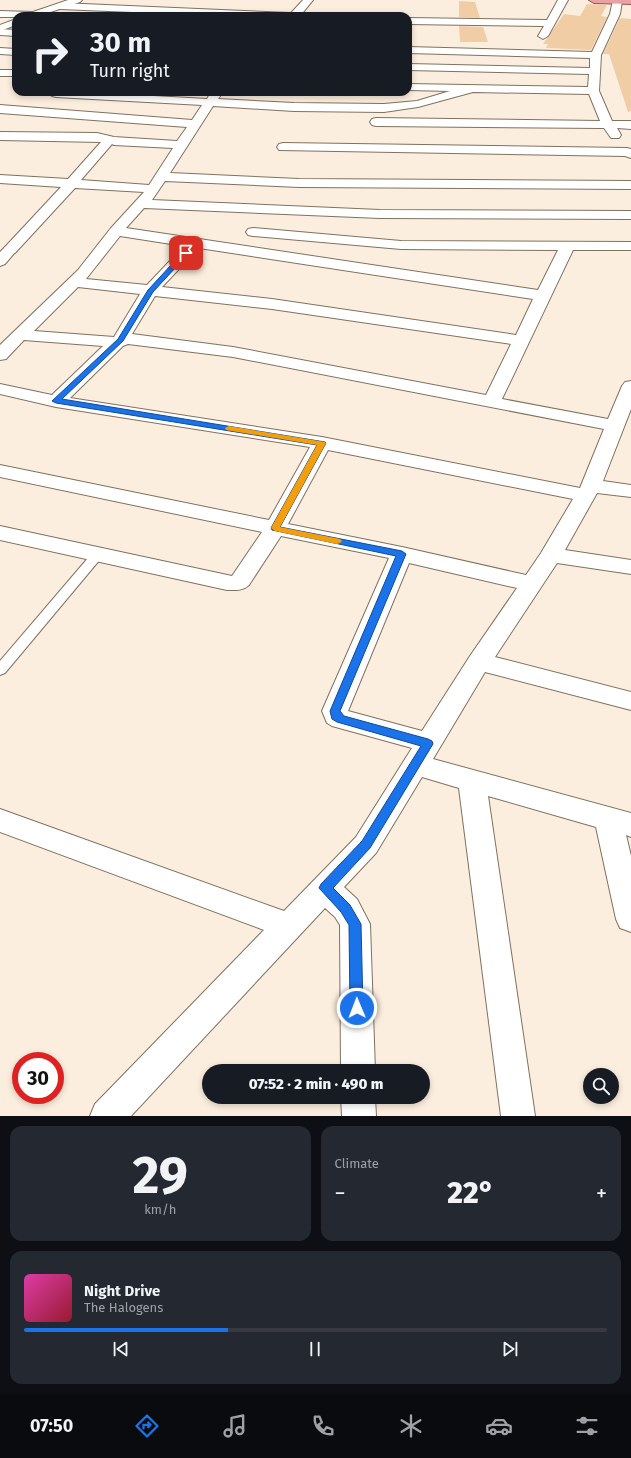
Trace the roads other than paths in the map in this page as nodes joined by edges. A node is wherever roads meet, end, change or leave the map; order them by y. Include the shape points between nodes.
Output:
1 (77, 0) edge
2 (308, 0) edge
3 (563, 0) edge
4 (594, 0) edge
5 (617, 0) edge
6 (631, 1) edge
7 (60, 6) junction
8 (43, 12) edge
9 (200, 12) edge
10 (298, 12) edge
11 (0, 14) edge
12 (12, 15) edge
13 (412, 21) edge
14 (550, 23) junction
15 (12, 24) edge
16 (0, 28) edge
17 (0, 32) edge
18 (12, 33) edge
19 (412, 50) edge
20 (0, 51) edge
21 (12, 52) edge
22 (540, 53) junction
23 (596, 54) junction
24 (412, 67) edge
25 (595, 71) junction
26 (0, 73) edge
27 (12, 73) edge
28 (412, 87) edge
29 (470, 89) junction
30 (593, 91) junction
31 (161, 96) edge
32 (214, 97) edge
33 (0, 109) edge
34 (364, 121) dead end
35 (196, 124) junction
36 (608, 125) junction
37 (631, 125) edge
38 (0, 136) edge
39 (109, 140) junction
40 (181, 145) junction
41 (283, 147) dead end
42 (629, 153) edge
43 (0, 179) edge
44 (72, 183) junction
45 (157, 183) junction
46 (387, 183) junction
47 (631, 185) edge
48 (140, 204) junction
49 (631, 215) edge
50 (373, 228) junction
51 (116, 231) junction
52 (253, 232) dead end
53 (195, 243) junction
54 (568, 245) junction
55 (631, 246) edge
56 (3, 253) edge
57 (74, 282) junction
58 (150, 291) junction
59 (543, 296) junction
60 (20, 335) junction
61 (119, 341) junction
62 (522, 341) junction
63 (0, 355) edge
64 (631, 386) edge
65 (0, 389) edge
66 (56, 401) junction
67 (492, 401) junction
68 (622, 421) edge
69 (322, 443) junction
70 (0, 471) edge
71 (588, 490) junction
72 (631, 491) edge
73 (275, 528) junction
74 (0, 533) edge
75 (98, 554) junction
76 (402, 554) junction
77 (551, 555) junction
78 (631, 567) edge
79 (532, 584) junction
80 (479, 662) junction
81 (0, 670) edge
82 (631, 701) edge
83 (421, 754) junction
84 (472, 781) junction
85 (0, 820) edge
86 (620, 822) edge
87 (325, 888) junction
88 (631, 919) edge
89 (289, 926) junction
90 (358, 1064) edge
91 (358, 1104) edge
92 (107, 1116) edge
93 (359, 1116) edge
94 (518, 1116) edge

1 - 7 street
2 - 10 street
3 - 14 street
4 - 5 main road
5 - 6 main road
5 - 23 street via 619,15
7 - 8 street
7 - 9 street
11 - 12 street
13 - 14 street
14 - 22 street via 539,37
15 - 16 street
17 - 18 street
19 - 22 street
20 - 21 street
22 - 23 street
23 - 25 street
24 - 25 street
25 - 30 street
26 - 27 street
28 - 29 street
29 - 30 street
29 - 32 street via 394,108 294,107
30 - 36 street
31 - 32 street
32 - 35 street
33 - 35 street
34 - 36 street
35 - 40 street
36 - 37 street
36 - 42 street
38 - 39 street via 97,137
39 - 40 street
39 - 44 street
40 - 45 street
41 - 42 street
43 - 44 street
44 - 45 street
44 - 56 street
45 - 46 street
45 - 48 street
46 - 47 street
46 - 50 street
48 - 50 street
48 - 51 street
49 - 50 street
50 - 52 street
50 - 54 street via 425,245
51 - 53 street
51 - 57 street
53 - 58 street
53 - 59 street
54 - 55 street
54 - 59 street
57 - 58 street
57 - 60 street
58 - 61 street
58 - 62 street via 272,304
59 - 62 street
60 - 61 street
60 - 63 street
61 - 66 street
61 - 67 street via 133,340 233,352
62 - 67 street
64 - 68 street
65 - 66 street
66 - 69 street
67 - 68 street
68 - 71 street
69 - 71 street
69 - 73 street
70 - 73 street
71 - 72 street
71 - 77 street
73 - 75 street via 238,583 227,583
73 - 76 street
74 - 75 street
75 - 81 lane
76 - 79 street
76 - 83 street via 335,711 336,716 341,719
77 - 78 street
77 - 79 street
79 - 80 street
80 - 82 street
80 - 83 street
83 - 84 street
83 - 87 street via 366,845
84 - 86 street
84 - 94 street
85 - 89 street
86 - 88 street
87 - 89 street
87 - 90 street via 346,908 355,924
89 - 92 street
91 - 93 street

